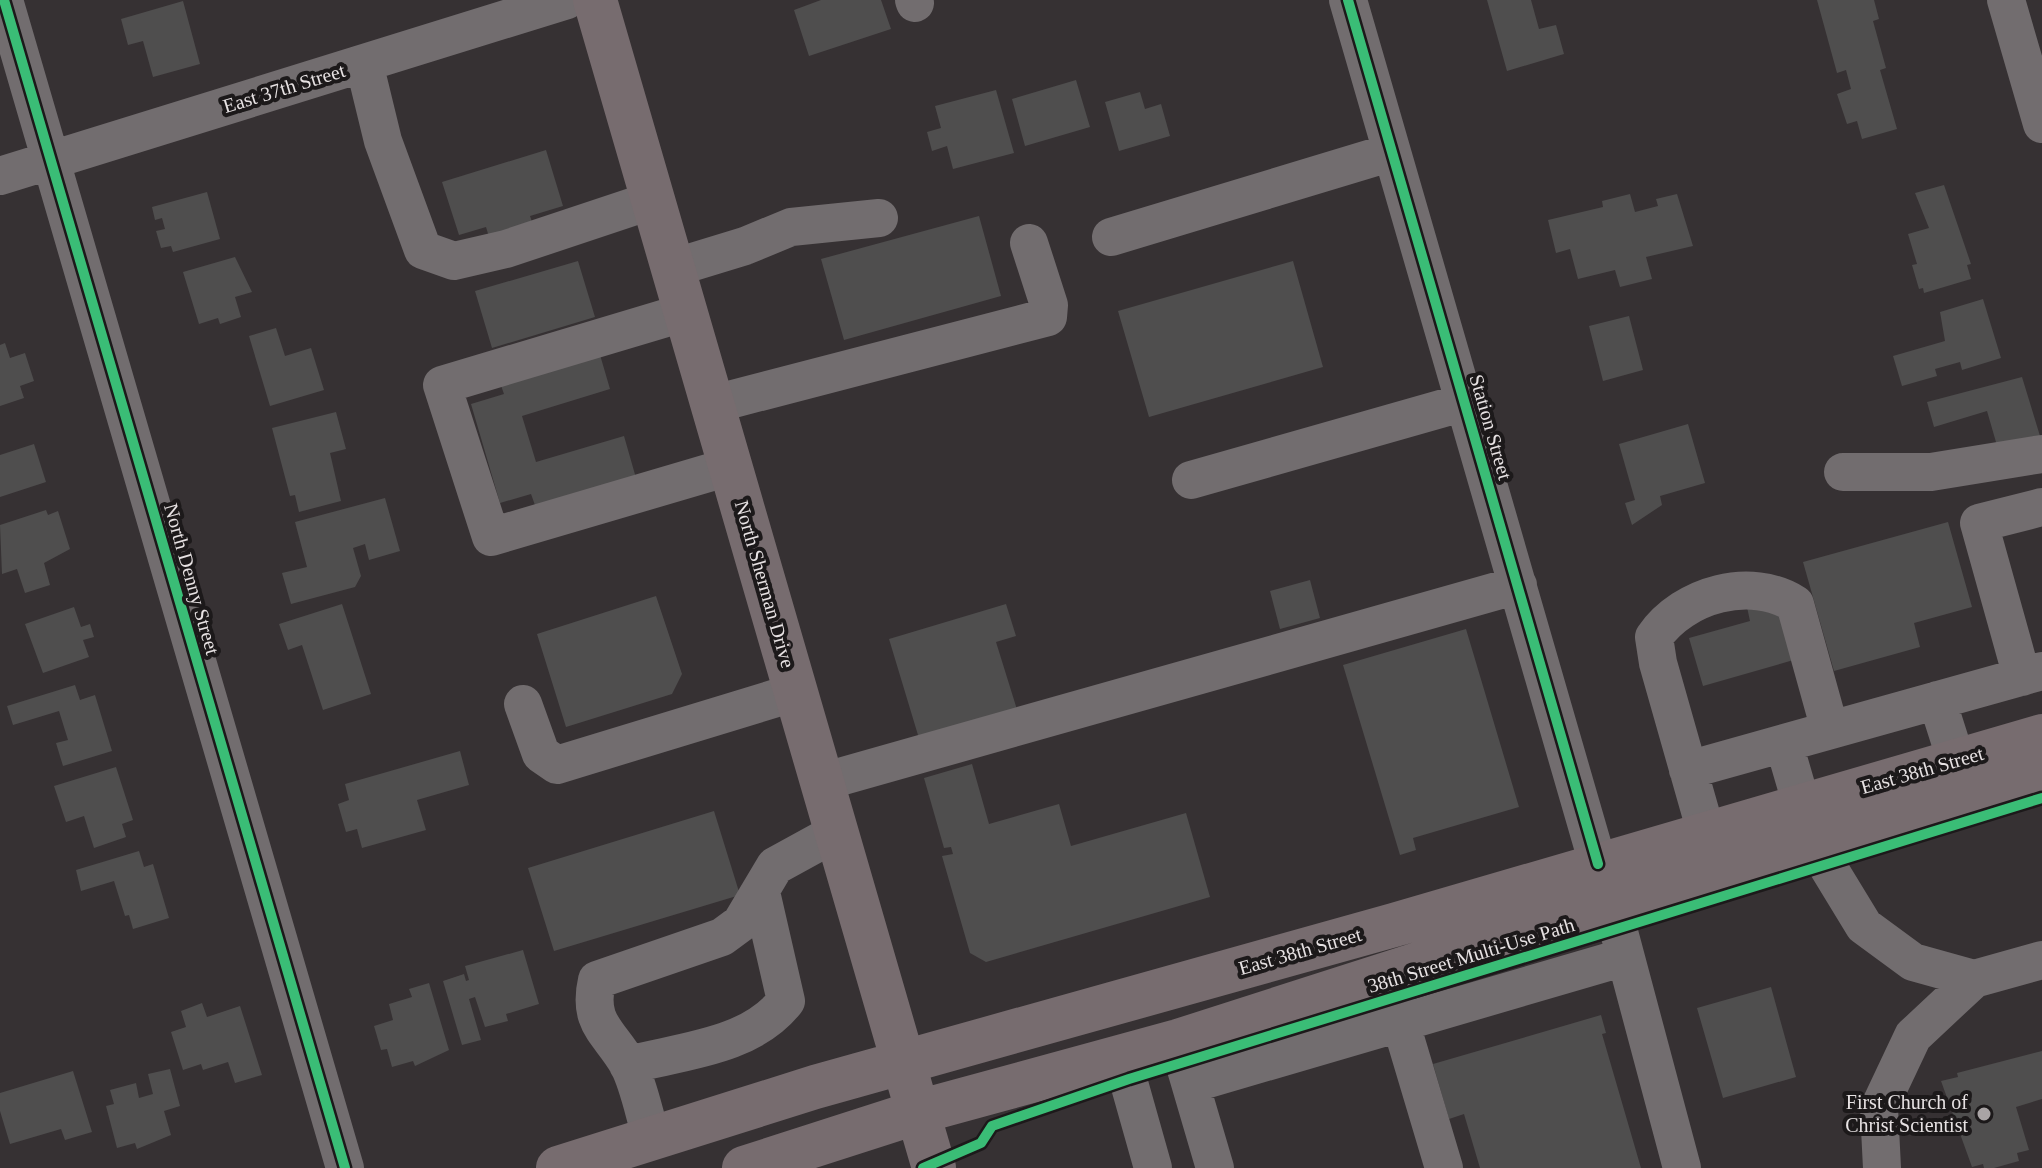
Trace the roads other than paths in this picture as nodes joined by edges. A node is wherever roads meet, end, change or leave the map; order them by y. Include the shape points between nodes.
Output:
1 (4, 0) edge
2 (567, 0) edge
3 (595, 0) edge
4 (1348, 0) edge
5 (2006, 0) edge
6 (364, 63) junction
7 (2042, 124) edge
8 (1392, 152) junction
9 (51, 160) junction
10 (0, 176) edge
11 (653, 200) junction
12 (879, 218) dead end
13 (1111, 237) dead end
14 (1029, 243) dead end
15 (673, 268) junction
16 (686, 312) junction
17 (1465, 402) junction
18 (714, 404) junction
19 (2042, 454) edge
20 (732, 466) junction
21 (1843, 472) dead end
22 (1191, 480) dead end
23 (2041, 512) edge
24 (1518, 585) junction
25 (2032, 674) edge
26 (796, 692) junction
27 (1937, 700) junction
28 (523, 704) dead end
29 (1830, 730) junction
30 (2042, 736) edge
31 (1784, 744) junction
32 (1956, 760) junction
33 (1688, 770) junction
34 (2042, 778) edge
35 (822, 782) junction
36 (1808, 825) junction
37 (837, 832) junction
38 (1706, 832) junction
39 (1604, 883) junction
40 (761, 892) junction
41 (1625, 957) junction
42 (2042, 960) edge
43 (1387, 977) junction
44 (1974, 979) junction
45 (1401, 1023) junction
46 (1178, 1041) junction
47 (1122, 1058) junction
48 (903, 1062) junction
49 (628, 1065) junction
50 (1191, 1084) junction
51 (918, 1112) junction
52 (651, 1136) junction
53 (345, 1168) edge
54 (558, 1168) edge
55 (744, 1168) edge
56 (934, 1168) edge
57 (1153, 1168) edge
58 (1215, 1168) edge
59 (1444, 1168) edge
60 (1682, 1168) edge
61 (1882, 1168) edge

1 - 9 street, North Denny Street
2 - 6 street, East 37th Street
3 - 11 main road, North Sherman Drive
4 - 8 street, Station Street
5 - 7 street
6 - 9 street, East 37th Street
6 - 11 street via 383,141 423,250 454,261
8 - 13 street
8 - 17 street, Station Street
9 - 10 street, East 37th Street
9 - 53 street, North Denny Street
11 - 15 main road, North Sherman Drive
12 - 15 street via 791,227
14 - 18 street via 1048,317
15 - 16 main road, North Sherman Drive
16 - 18 main road, North Sherman Drive
16 - 20 street via 442,385 491,537
17 - 22 street
17 - 24 street, Station Street
18 - 20 main road, North Sherman Drive
19 - 21 street via 1931,472
20 - 26 main road, North Sherman Drive
23 - 25 street via 1979,523
24 - 35 street
24 - 39 street, Station Street
25 - 27 street
26 - 28 street via 557,765 541,754
26 - 35 main road, North Sherman Drive
27 - 29 street
27 - 32 street
29 - 31 street
29 - 33 street via 1795,604 1777,593 1729,592 1697,600 1664,623 1654,637
30 - 32 main road, East 38th Street
31 - 33 street
31 - 36 street
32 - 36 main road, East 38th Street
33 - 38 street
34 - 36 main road, East 38th Street
35 - 37 main road, North Sherman Drive
36 - 38 main road, East 38th Street
36 - 39 main road, East 38th Street
36 - 44 street via 1864,926 1913,962
37 - 40 street via 775,866
37 - 48 main road, North Sherman Drive
38 - 39 main road, East 38th Street
39 - 41 street, Station Street
39 - 43 main road, East 38th Street
39 - 48 main road, East 38th Street
40 - 49 street via 786,1001 771,1020 741,1037
40 - 49 street via 741,923 722,937 597,980 592,999 601,1031
41 - 45 street
41 - 60 street, Station Street
42 - 44 street
43 - 45 street
43 - 46 main road, East 38th Street
44 - 61 street via 1913,1036 1879,1108
45 - 50 street
45 - 59 street
46 - 47 main road, East 38th Street
46 - 50 street
47 - 51 main road, East 38th Street
47 - 57 street
48 - 51 main road, North Sherman Drive
48 - 52 main road, East 38th Street
49 - 52 street
50 - 58 street
51 - 55 main road, East 38th Street
51 - 56 main road, North Sherman Drive
52 - 54 main road, East 38th Street

